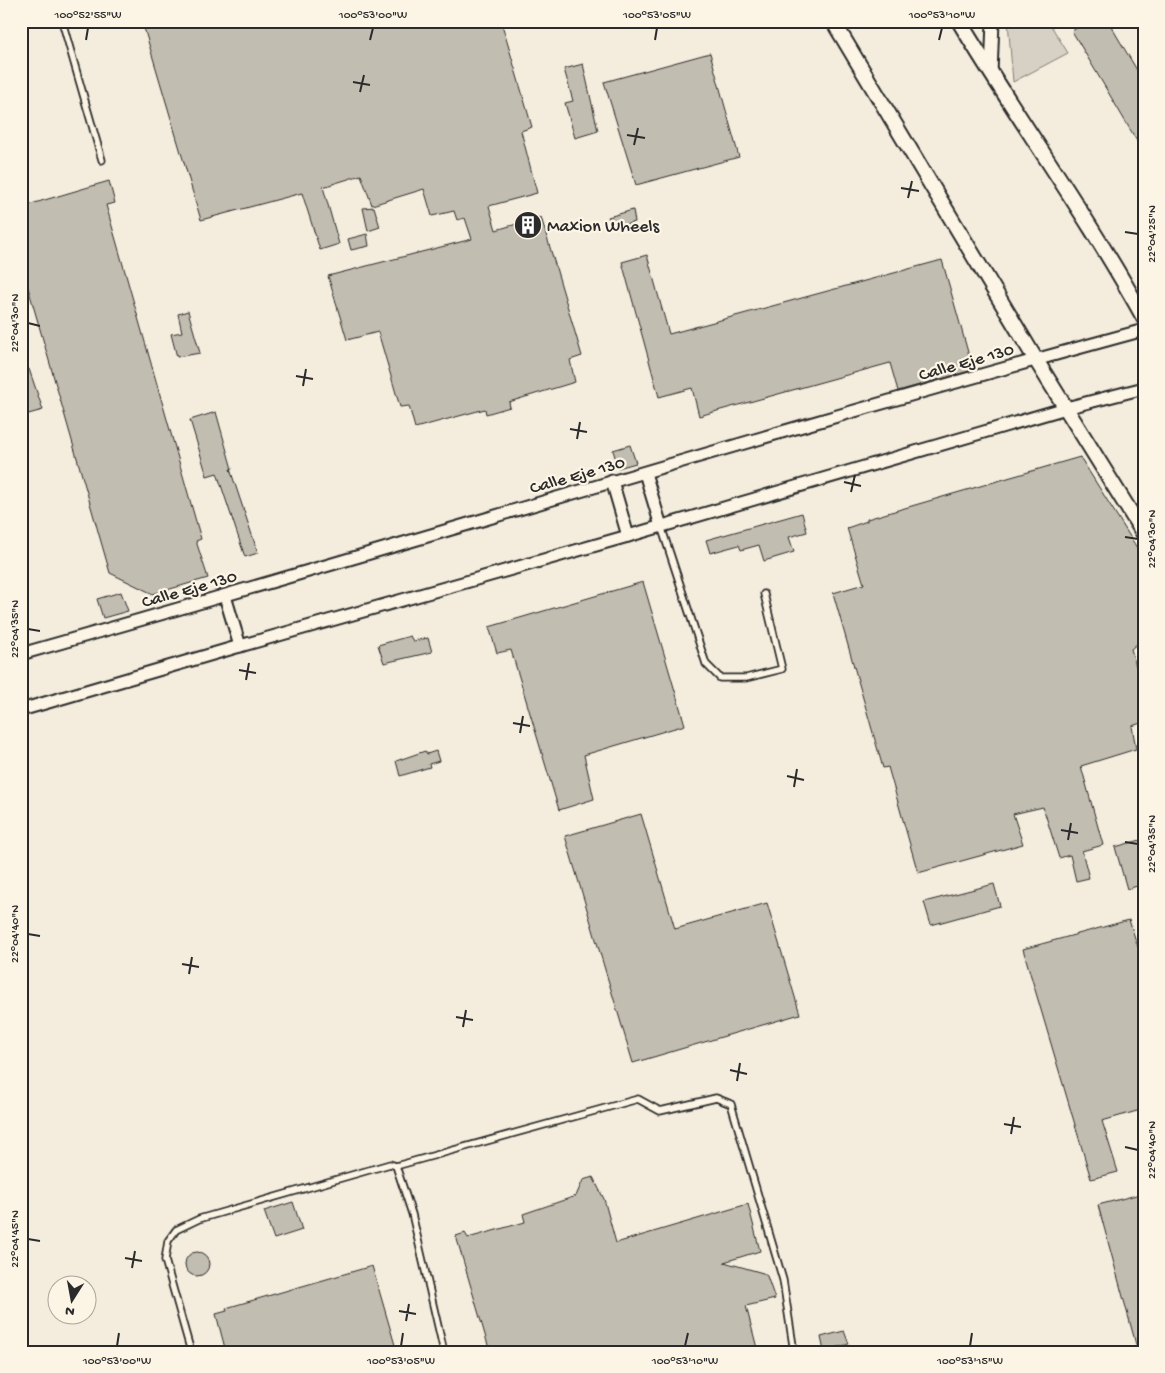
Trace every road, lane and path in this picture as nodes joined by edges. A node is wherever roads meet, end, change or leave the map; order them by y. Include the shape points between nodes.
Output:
1 (62, 21) edge
2 (833, 21) edge
3 (959, 21) edge
4 (992, 21) edge
5 (991, 74) junction
6 (102, 160) dead end
7 (1144, 318) edge
8 (1144, 330) edge
9 (1036, 360) junction
10 (1144, 388) edge
11 (1066, 408) junction
12 (645, 472) junction
13 (612, 481) junction
14 (661, 526) junction
15 (1144, 534) edge
16 (628, 536) junction
17 (764, 594) dead end
18 (225, 596) junction
19 (240, 646) junction
20 (21, 654) edge
21 (21, 710) edge
22 (396, 1166) junction
23 (191, 1352) edge
24 (444, 1352) edge
25 (794, 1352) edge

1 - 6 lane
2 - 9 street
3 - 5 street
4 - 5 street
5 - 7 street
8 - 9 street, Calle Eje 130
9 - 11 street
9 - 12 street, Calle Eje 130
10 - 11 street
11 - 14 street
11 - 15 street
12 - 13 street, Calle Eje 130
12 - 14 street
13 - 16 street
13 - 18 street, Calle Eje 130
14 - 16 street
14 - 17 lane via 706,664 720,678 746,678 782,668
16 - 19 street
18 - 19 street
18 - 20 street, Calle Eje 130
19 - 21 street
22 - 23 lane via 390,1164 270,1198 198,1219 176,1230 168,1241 165,1260
22 - 24 lane via 412,1214
22 - 25 lane via 638,1099 660,1111 716,1098 731,1104 783,1280

